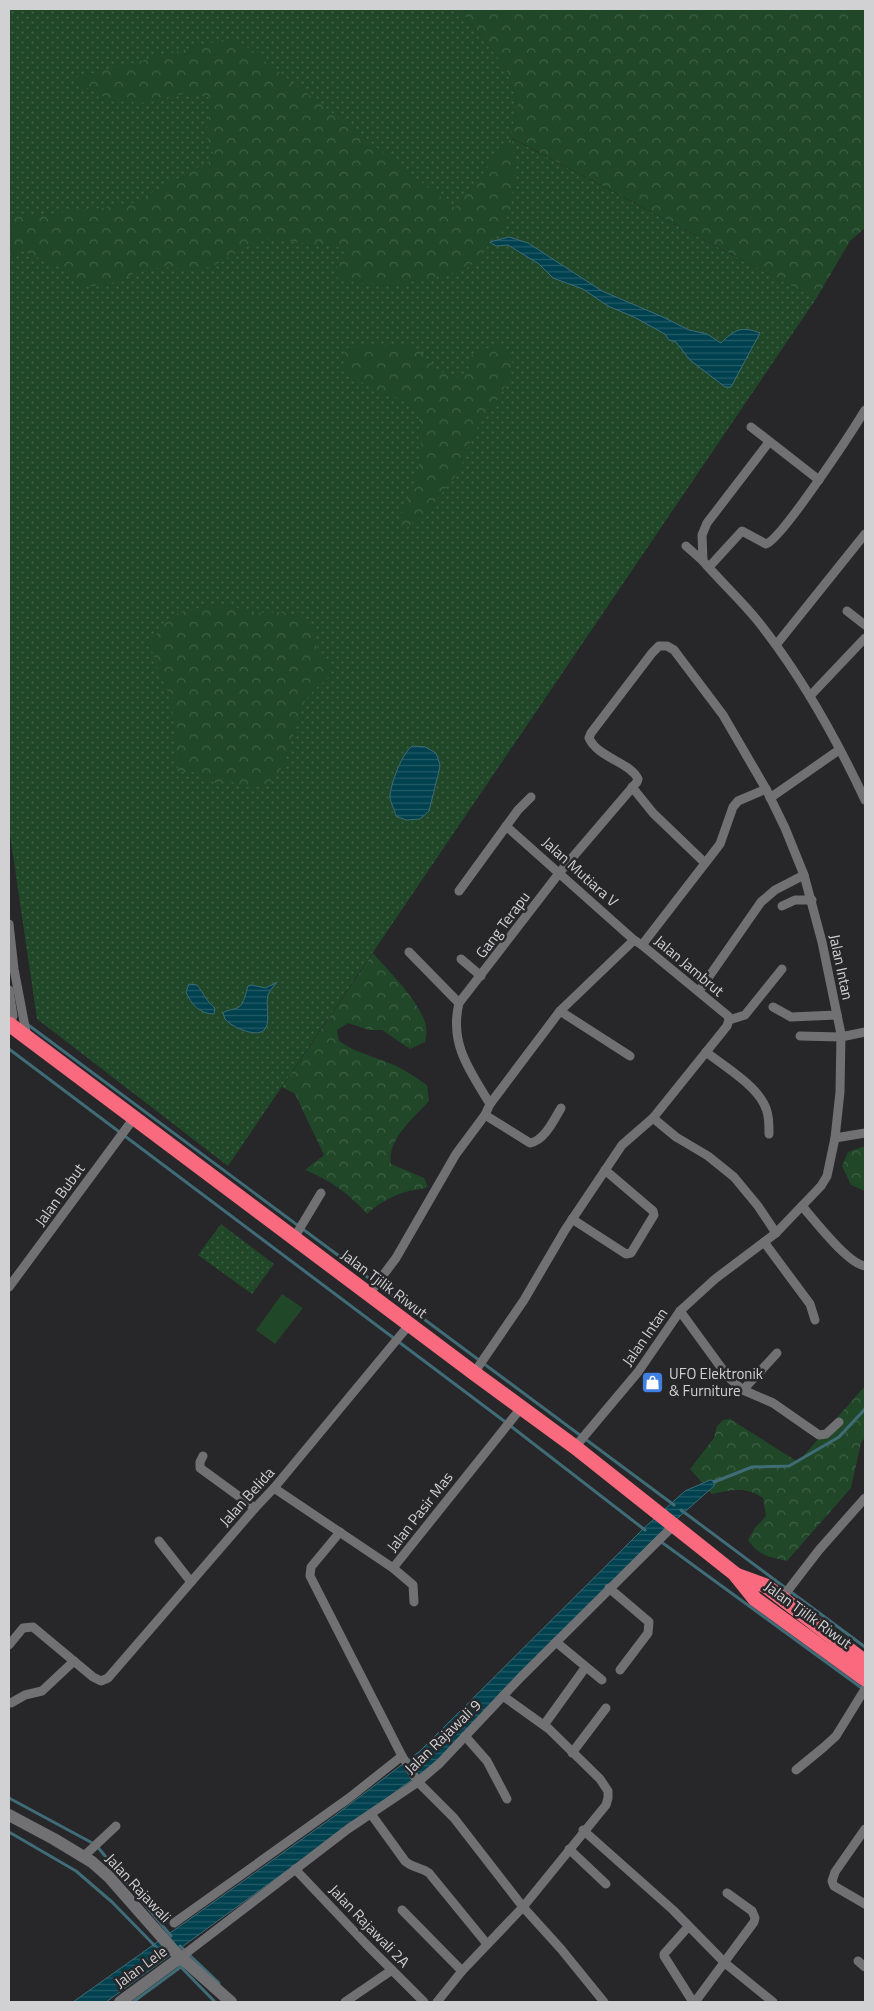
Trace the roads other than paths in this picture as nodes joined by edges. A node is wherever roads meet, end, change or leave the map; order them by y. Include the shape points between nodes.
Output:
1 (865, 410) edge
2 (750, 427) dead end
3 (769, 442) junction
4 (819, 480) junction
5 (865, 534) edge
6 (686, 546) dead end
7 (706, 564) junction
8 (847, 610) dead end
9 (865, 625) edge
10 (865, 638) edge
11 (776, 645) junction
12 (810, 696) junction
13 (839, 750) junction
14 (638, 779) joint
15 (632, 787) junction
16 (768, 794) junction
17 (531, 796) dead end
18 (865, 800) edge
19 (506, 826) junction
20 (705, 863) junction
21 (560, 872) junction
22 (804, 876) junction
23 (458, 891) dead end
24 (812, 900) junction
25 (782, 906) dead end
26 (9, 924) edge
27 (638, 942) junction
28 (409, 952) dead end
29 (461, 959) dead end
30 (782, 968) dead end
31 (482, 976) junction
32 (9, 990) edge
33 (699, 991) junction
34 (459, 1003) junction
35 (773, 1007) dead end
36 (560, 1011) junction
37 (837, 1015) junction
38 (729, 1020) junction
39 (9, 1024) edge
40 (865, 1032) edge
41 (800, 1036) dead end
42 (841, 1037) junction
43 (27, 1039) junction
44 (706, 1052) junction
45 (630, 1056) dead end
46 (490, 1104) junction
47 (561, 1108) dead end
48 (485, 1115) junction
49 (134, 1118) junction
50 (654, 1118) junction
51 (865, 1133) edge
52 (769, 1134) dead end
53 (835, 1138) junction
54 (605, 1170) junction
55 (321, 1193) dead end
56 (802, 1206) junction
57 (572, 1220) junction
58 (776, 1233) junction
59 (294, 1238) junction
60 (764, 1242) junction
61 (863, 1268) edge
62 (9, 1287) edge
63 (369, 1294) junction
64 (680, 1310) junction
65 (815, 1320) dead end
66 (409, 1325) junction
67 (776, 1353) dead end
68 (474, 1373) junction
69 (743, 1390) junction
70 (521, 1408) junction
71 (839, 1422) dead end
72 (575, 1447) junction
73 (203, 1456) dead end
74 (274, 1488) junction
75 (865, 1498) edge
76 (254, 1508) junction
77 (665, 1517) junction
78 (340, 1532) junction
79 (159, 1541) dead end
80 (393, 1568) junction
81 (735, 1574) junction
82 (191, 1582) junction
83 (609, 1588) junction
84 (782, 1598) junction
85 (414, 1602) dead end
86 (556, 1642) junction
87 (9, 1645) edge
88 (74, 1661) junction
89 (865, 1662) edge
90 (586, 1668) junction
91 (620, 1670) dead end
92 (865, 1679) edge
93 (602, 1680) dead end
94 (865, 1689) edge
95 (503, 1696) junction
96 (12, 1702) dead end
97 (606, 1708) dead end
98 (544, 1725) junction
99 (465, 1736) junction
100 (572, 1753) junction
101 (404, 1759) junction
102 (796, 1770) dead end
103 (417, 1780) junction
104 (508, 1799) dead end
105 (371, 1814) junction
106 (9, 1815) edge
107 (116, 1826) dead end
108 (865, 1829) edge
109 (584, 1830) junction
110 (569, 1849) junction
111 (84, 1856) junction
112 (295, 1869) junction
113 (606, 1884) dead end
114 (727, 1893) dead end
115 (865, 1904) edge
116 (523, 1907) junction
117 (402, 1910) dead end
118 (174, 1923) dead end
119 (688, 1927) junction
120 (487, 1944) junction
121 (178, 1955) junction
122 (725, 1963) junction
123 (392, 1970) junction
124 (462, 1971) junction
125 (120, 2002) edge
126 (231, 2002) edge
127 (345, 2002) edge
128 (424, 2002) edge
129 (438, 2002) edge
130 (604, 2002) edge
131 (694, 2002) edge
132 (773, 2002) edge

1 - 4 street
2 - 3 street
3 - 4 street
3 - 7 street via 707,524 702,535
4 - 7 street via 771,542 766,544 742,531
5 - 11 street
6 - 7 street
7 - 11 street
8 - 9 street
10 - 12 street
11 - 12 street
12 - 13 street
13 - 16 street
13 - 18 street
14 - 15 street, Gang Terapu
14 - 16 street, Jalan Intan via 589,738 652,653 659,646 667,646 674,650 723,715
15 - 20 street via 653,813
15 - 21 street, Gang Terapu
16 - 20 street via 738,801 720,844
16 - 22 street, Jalan Intan
17 - 19 street
19 - 21 street, Jalan Mutiara V
19 - 23 street
20 - 27 street
21 - 27 street, Jalan Mutiara V
21 - 31 street, Gang Terapu
22 - 24 street, Jalan Intan
22 - 33 street via 775,890 761,902
24 - 25 street via 795,900
24 - 37 street, Jalan Intan
26 - 43 street
27 - 33 street, Jalan Jambrut
27 - 36 street, Jalan Jambrut
28 - 34 street
29 - 31 street
30 - 38 street via 745,1015
31 - 34 street, Gang Terapu
32 - 39 street via 13,1016
33 - 38 street, Jalan Jambrut
34 - 46 street via 456,1036 460,1050
35 - 37 street via 791,1016
36 - 45 street
36 - 46 street, Jalan Jambrut
37 - 42 street, Jalan Intan
38 - 44 street
39 - 43 highway, Jalan Tjilik Riwut
40 - 42 street
41 - 42 street
42 - 53 street, Jalan Intan
43 - 49 highway, Jalan Tjilik Riwut
44 - 50 street
44 - 52 street via 760,1097 766,1105
46 - 48 street, Jalan Jambrut
47 - 48 street via 543,1134 530,1143
48 - 63 street, Jalan Jambrut via 456,1154 396,1258
49 - 59 highway, Jalan Tjilik Riwut
49 - 62 street, Jalan Bubut
50 - 54 street via 622,1145
50 - 58 street via 734,1177
51 - 53 street
53 - 56 street, Jalan Intan via 827,1176
54 - 57 street
54 - 57 street via 653,1211 654,1215 631,1253 626,1254
55 - 59 street
56 - 58 street, Jalan Intan
56 - 61 street via 827,1236
57 - 68 street via 524,1300
58 - 60 street, Jalan Intan
59 - 63 highway, Jalan Tjilik Riwut
60 - 64 street, Jalan Intan
60 - 65 street via 810,1304
63 - 66 highway, Jalan Tjilik Riwut
64 - 69 street via 728,1377
64 - 72 street, Jalan Intan via 638,1372
66 - 68 highway, Jalan Tjilik Riwut
66 - 74 street, Jalan Belida
67 - 69 street
68 - 70 highway, Jalan Tjilik Riwut
69 - 71 street via 773,1404 819,1435 826,1434
70 - 72 highway, Jalan Tjilik Riwut
70 - 80 street, Jalan Pasir Mas
72 - 77 highway, Jalan Tjilik Riwut
73 - 76 street via 200,1468
74 - 76 street, Jalan Belida
74 - 78 street, Jalan Pasir Mas
75 - 84 street
76 - 82 street, Jalan Belida
77 - 81 highway, Jalan Tjilik Riwut
77 - 83 street, Jalan Rajawali 9
78 - 80 street, Jalan Pasir Mas
78 - 101 street via 311,1567 310,1576
79 - 82 street
80 - 85 street via 413,1585
81 - 84 highway, Jalan Tjilik Riwut via 766,1586
81 - 92 highway, Jalan Tjilik Riwut via 755,1599
82 - 88 street, Jalan Belida via 108,1678 99,1680
83 - 86 street, Jalan Rajawali 9
83 - 91 street via 649,1622 648,1633
84 - 89 highway, Jalan Tjilik Riwut
86 - 90 street
86 - 95 street, Jalan Rajawali 9
87 - 88 street via 23,1628 30,1626
88 - 96 street via 42,1691
90 - 93 street
90 - 98 street
94 - 102 street via 836,1736
95 - 98 street
95 - 99 street, Jalan Rajawali 9
97 - 100 street
98 - 100 street
99 - 103 street, Jalan Rajawali 9
99 - 104 street via 487,1761
100 - 109 street via 608,1791 606,1805
101 - 103 street
101 - 118 street
103 - 105 street, Jalan Rajawali 9
103 - 116 street via 454,1818
105 - 112 street, Jalan Rajawali 9
105 - 120 street via 409,1865 430,1873
106 - 111 main road, Jalan Rajawali
107 - 111 street
108 - 115 street via 832,1881 834,1886
109 - 110 street
109 - 119 street
110 - 113 street
110 - 116 street
111 - 121 main road, Jalan Rajawali via 109,1876
112 - 121 street, Jalan Rajawali 9
112 - 123 street, Jalan Rajawali 2A
114 - 122 street via 752,1911 755,1918
116 - 120 street
116 - 130 street
117 - 124 street
119 - 122 street
119 - 131 street via 664,1956
120 - 124 street
121 - 125 main road, Jalan Lele
121 - 126 main road, Jalan Rajawali
122 - 131 street
122 - 132 street
123 - 127 street
123 - 128 street, Jalan Rajawali 2A
124 - 129 street

